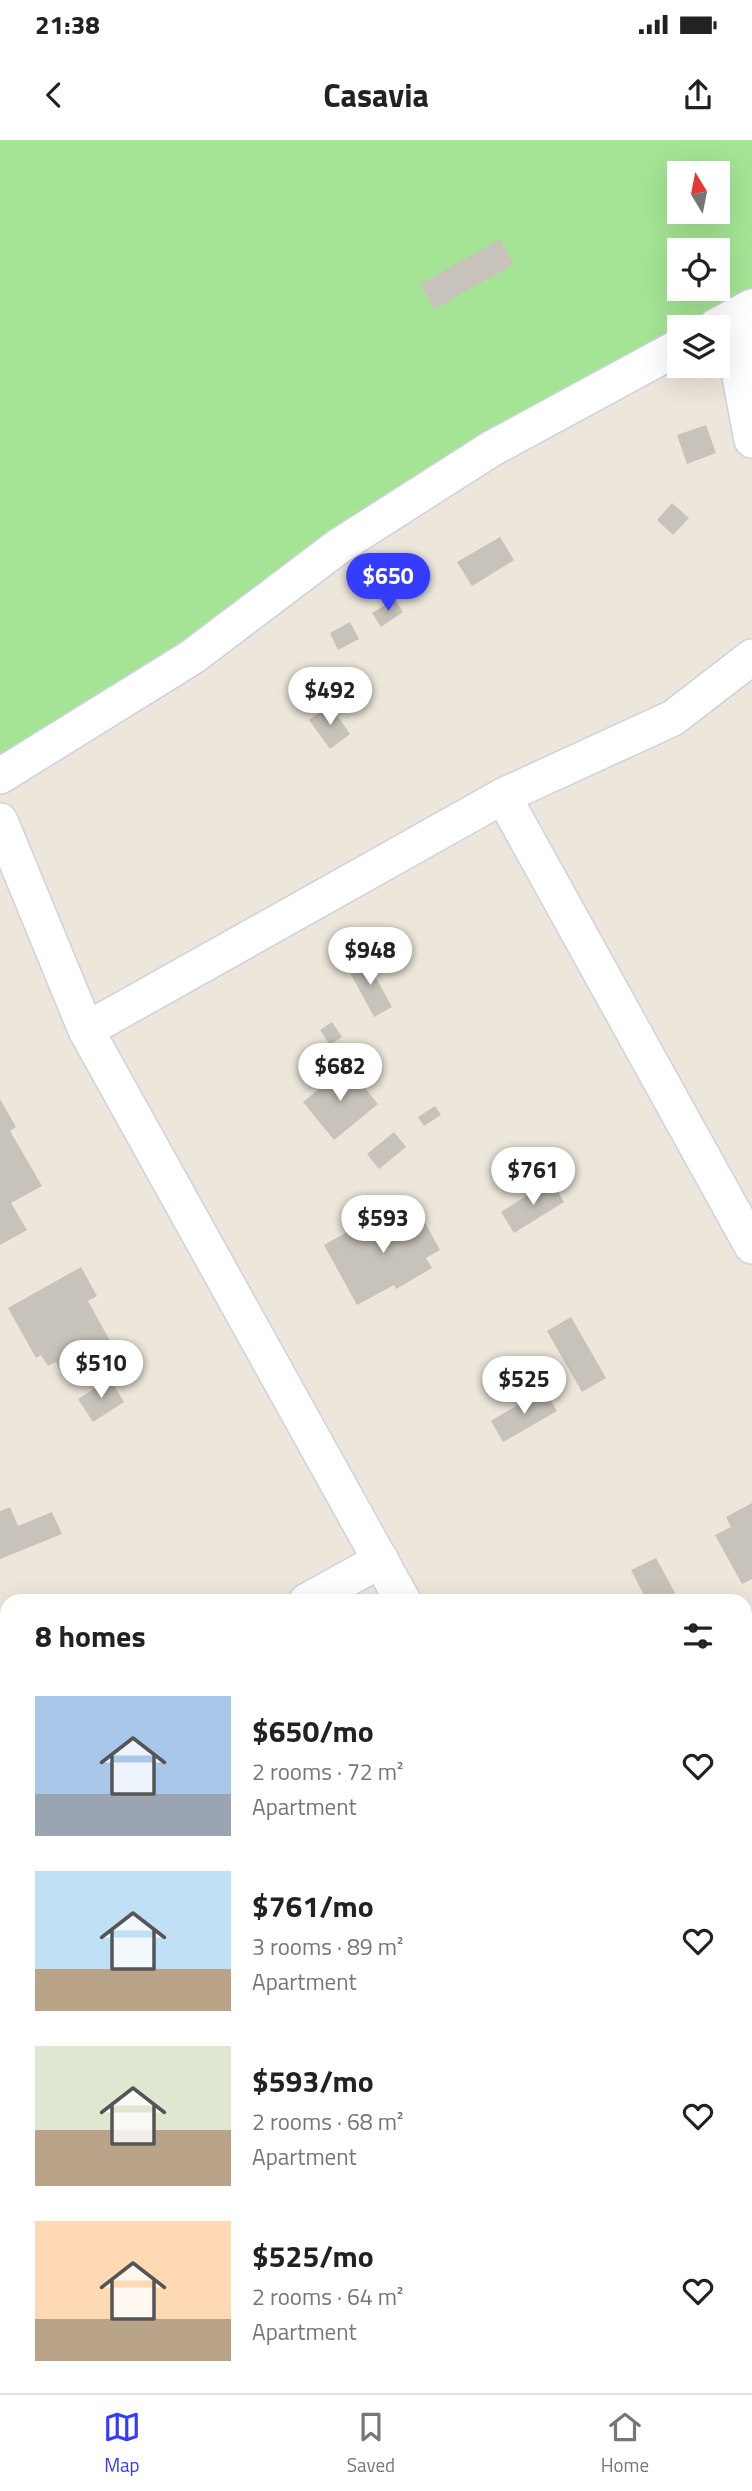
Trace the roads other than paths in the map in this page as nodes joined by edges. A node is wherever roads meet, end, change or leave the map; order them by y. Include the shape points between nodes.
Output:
1 (752, 309) edge
2 (730, 320) edge
3 (667, 354) edge
4 (752, 440) edge
5 (752, 657) edge
6 (0, 776) edge
7 (503, 796) junction
8 (0, 821) edge
9 (86, 1030) junction
10 (752, 1246) edge
11 (381, 1560) junction
12 (320, 1594) edge
13 (399, 1594) edge

1 - 2 street
1 - 4 street via 740,377
3 - 6 street via 491,449 339,546 192,657
5 - 7 street via 673,718
7 - 9 street
7 - 10 street
8 - 9 street
9 - 11 street
11 - 12 street
11 - 13 street

